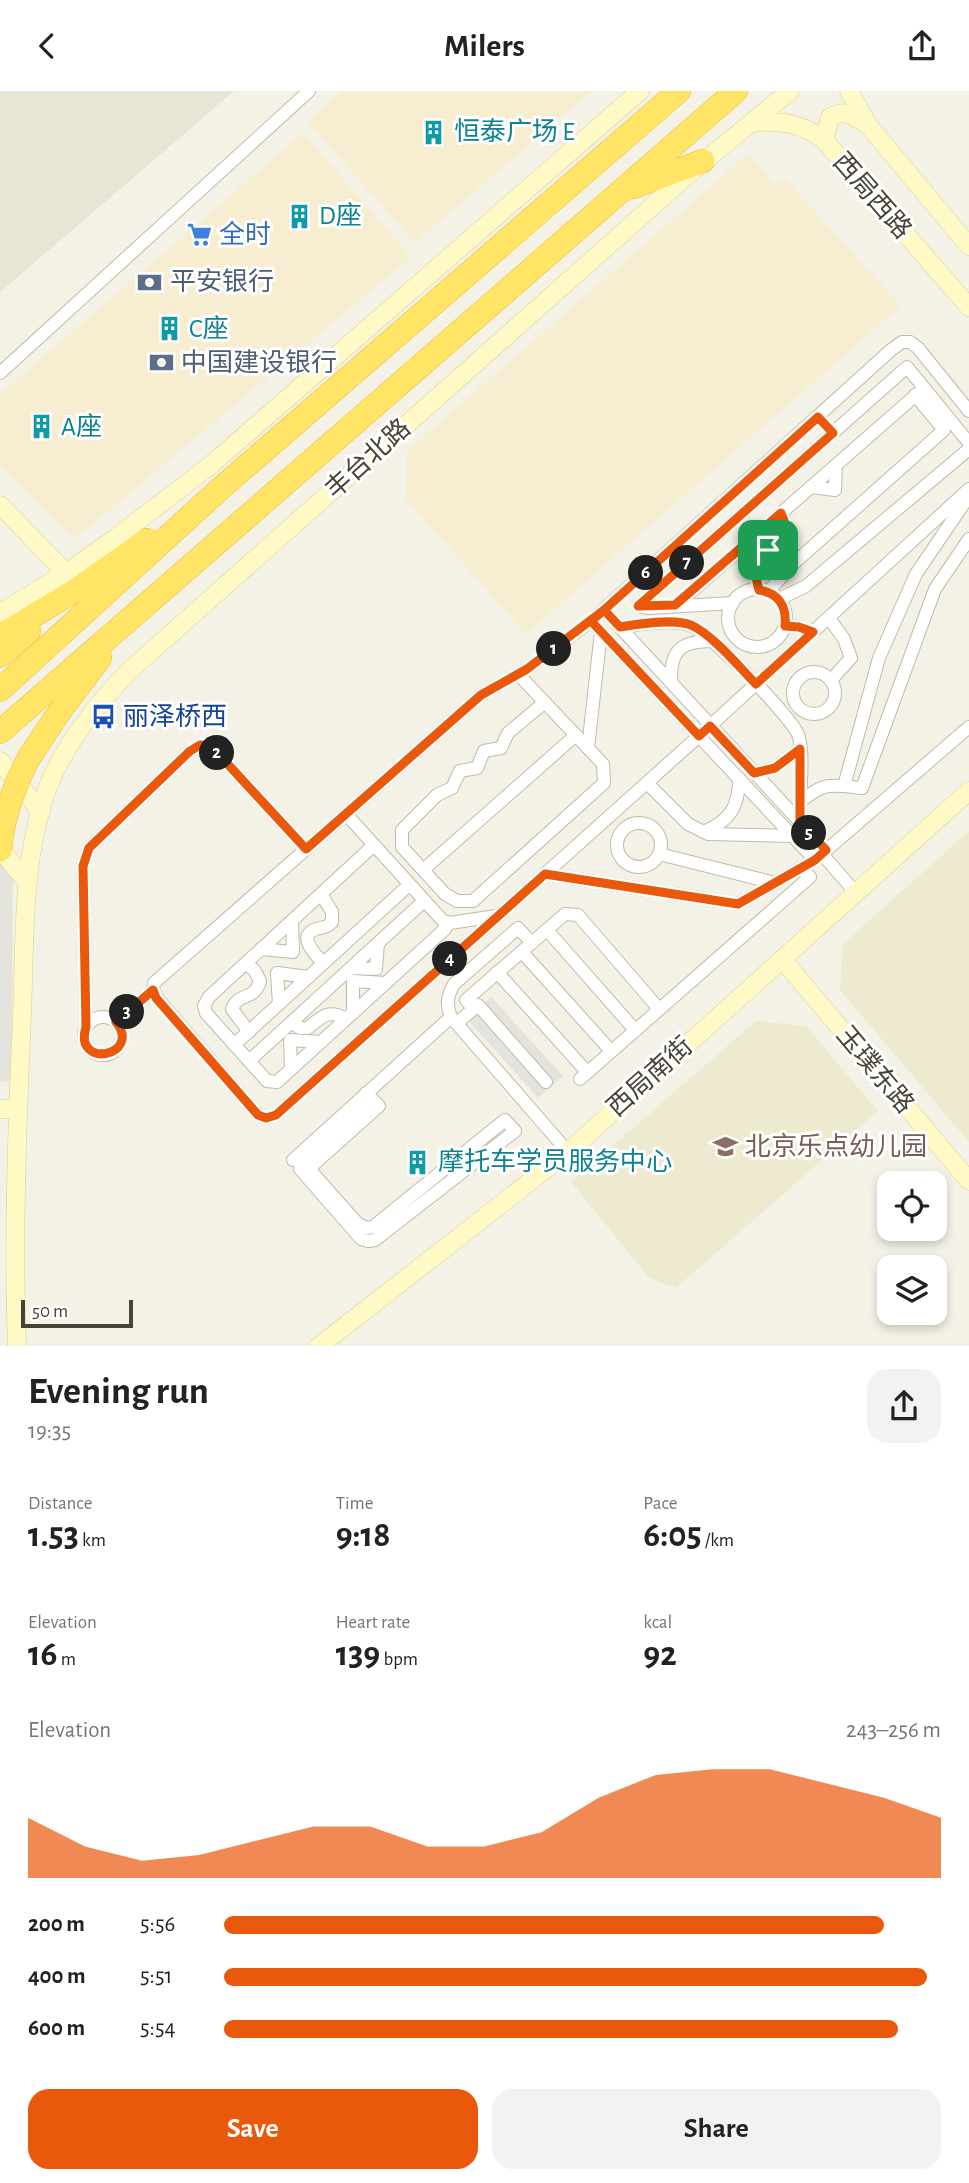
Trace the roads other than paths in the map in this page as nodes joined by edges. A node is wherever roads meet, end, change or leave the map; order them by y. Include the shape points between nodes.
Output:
1 (309, 91) edge
2 (640, 91) edge
3 (679, 91) edge
4 (736, 91) edge
5 (790, 91) edge
6 (849, 91) edge
7 (754, 122) junction
8 (867, 125) junction
9 (824, 140) junction
10 (703, 161) junction
11 (621, 192) junction
12 (969, 246) edge
13 (969, 307) edge
14 (0, 373) edge
15 (920, 391) junction
16 (969, 411) edge
17 (818, 417) junction
18 (833, 433) junction
19 (969, 443) edge
20 (969, 449) edge
21 (835, 465) junction
22 (811, 487) junction
23 (221, 488) junction
24 (969, 489) edge
25 (969, 496) edge
26 (0, 505) edge
27 (781, 513) junction
28 (969, 539) edge
29 (71, 581) junction
30 (769, 594) junction
31 (733, 603) junction
32 (675, 605) junction
33 (604, 610) junction
34 (0, 613) edge
35 (829, 618) junction
36 (130, 620) junction
37 (591, 621) junction
38 (785, 626) junction
39 (620, 627) junction
40 (601, 632) junction
41 (813, 632) junction
42 (0, 636) edge
43 (713, 641) junction
44 (0, 656) edge
45 (518, 674) junction
46 (831, 680) dead end
47 (671, 683) junction
48 (756, 684) junction
49 (0, 690) edge
50 (545, 702) junction
51 (710, 726) junction
52 (969, 727) edge
53 (0, 732) edge
54 (576, 735) junction
55 (699, 736) junction
56 (588, 748) junction
57 (800, 749) junction
58 (0, 761) edge
59 (754, 773) junction
60 (738, 778) junction
61 (647, 783) junction
62 (844, 786) junction
63 (969, 791) edge
64 (800, 802) junction
65 (41, 812) junction
66 (346, 814) junction
67 (611, 815) junction
68 (800, 822) junction
69 (624, 830) junction
70 (704, 832) junction
71 (793, 836) junction
72 (0, 841) edge
73 (374, 845) junction
74 (306, 849) junction
75 (659, 854) junction
76 (821, 855) junction
77 (800, 868) junction
78 (423, 870) junction
79 (545, 874) junction
80 (28, 883) junction
81 (775, 883) junction
82 (409, 885) junction
83 (856, 893) junction
84 (321, 894) junction
85 (424, 901) junction
86 (498, 916) junction
87 (292, 921) junction
88 (447, 922) junction
89 (547, 930) junction
90 (527, 947) junction
91 (261, 949) junction
92 (782, 959) junction
93 (246, 963) junction
94 (323, 963) junction
95 (497, 972) junction
96 (309, 977) junction
97 (385, 983) junction
98 (153, 990) junction
99 (279, 1004) junction
100 (474, 1008) junction
101 (659, 1009) junction
102 (350, 1016) junction
103 (454, 1020) junction
104 (116, 1022) junction
105 (291, 1023) junction
106 (86, 1027) junction
107 (635, 1030) junction
108 (249, 1032) junction
109 (321, 1042) junction
110 (234, 1045) junction
111 (611, 1051) junction
112 (249, 1061) junction
113 (291, 1069) junction
114 (546, 1082) dead end
115 (373, 1100) junction
116 (9, 1109) edge
117 (568, 1152) junction
118 (293, 1160) dead end
119 (969, 1181) edge
120 (17, 1346) edge
121 (318, 1346) edge

1 - 14 street
2 - 29 street
3 - 23 highway
4 - 11 highway, 丰台北路
5 - 7 street, 丰台北路
6 - 8 street, 西局西路
7 - 9 street, 西局西路 via 779,121 810,129
7 - 10 street, 丰台北路
8 - 9 street via 840,112 830,117
8 - 12 street, 西局西路
9 - 13 street, 西局西路
10 - 11 highway
10 - 65 street, 丰台北路 via 128,672 94,708 69,745
11 - 36 highway, 丰台北路
15 - 18 street via 907,367
15 - 19 street
15 - 21 street
15 - 30 street via 944,430 793,564
16 - 17 street via 918,348 902,342
17 - 18 street
17 - 33 street
18 - 32 street via 638,606
20 - 30 street via 806,586
21 - 22 street
21 - 22 street via 835,490
22 - 27 street
23 - 29 highway
23 - 49 highway
24 - 35 street
25 - 62 street via 916,574 879,658
26 - 29 street
27 - 30 street via 788,543 778,552 761,553 754,572
27 - 32 street
28 - 62 street via 935,589 862,788
29 - 34 street
29 - 42 highway
29 - 44 highway
30 - 31 street via 745,592
30 - 38 street via 786,617
31 - 32 street
31 - 38 street via 729,624 747,646 775,642
33 - 37 street
33 - 39 street
35 - 41 street
35 - 46 street via 851,658
36 - 53 highway, 丰台北路
36 - 72 highway, bridge via 30,756 14,790
37 - 40 street
37 - 45 street
38 - 41 street
39 - 43 street via 654,622 690,625
39 - 47 street
40 - 55 street
40 - 56 street
41 - 48 street
43 - 47 street via 687,643 677,651 670,666
43 - 48 street
45 - 50 street
45 - 66 street via 481,695
47 - 51 street
48 - 51 street
48 - 57 street via 798,733
50 - 54 street
50 - 78 street via 508,733 501,748 484,751 477,768 460,771 452,788 437,795 402,830 402,847
51 - 55 street
51 - 59 street
52 - 76 street
54 - 56 street
54 - 78 street
55 - 60 street
55 - 61 street
56 - 78 street via 603,764 604,783 473,901 457,901 445,894
57 - 59 street via 775,768
57 - 64 street
58 - 65 street
59 - 68 street
60 - 70 street via 739,796 731,813
60 - 71 street
61 - 67 street
61 - 70 street via 688,824
62 - 64 street via 825,785
63 - 83 street, 西局南街
64 - 68 street
65 - 80 street, 丰台北路
66 - 73 street
66 - 74 street
67 - 69 street
67 - 79 street
68 - 76 street
69 - 75 street via 634,824 649,825 659,835
69 - 75 street via 618,846 628,863 648,865
70 - 71 street
71 - 76 street
72 - 80 street
73 - 82 street
73 - 84 street
74 - 98 street via 154,983
74 - 106 street via 211,746 200,745 190,751 89,848 83,866
75 - 81 street
76 - 77 street
76 - 83 street
77 - 81 street
77 - 101 street via 810,877
79 - 81 street via 738,904
79 - 86 street
80 - 116 street, 丰台北路
82 - 85 street
82 - 94 street
83 - 92 street, 西局南街
84 - 87 street
84 - 94 street via 332,912 332,922 315,929 307,941
85 - 88 street
85 - 105 street
86 - 88 street
86 - 98 street via 276,1115 266,1118 258,1115
87 - 91 street
87 - 91 street via 293,952
88 - 97 street via 445,929
89 - 90 street
89 - 101 street via 565,913 579,915
89 - 107 street
90 - 95 street
90 - 103 street via 518,927 454,984 447,1004
90 - 111 street
91 - 93 street
92 - 117 street, 西局南街
92 - 119 street, 玉璞东路
93 - 108 street via 260,981 257,991 241,997 232,1009
93 - 110 street via 204,1006
94 - 96 street
95 - 100 street via 466,1000
95 - 111 street via 583,1075
96 - 99 street
96 - 99 street via 277,973
97 - 102 street
97 - 102 street via 353,981
98 - 104 street
99 - 108 street
100 - 103 street
100 - 114 street via 478,1005
101 - 107 street
102 - 105 street via 327,1013 308,1028
102 - 109 street
103 - 115 street
103 - 117 street
104 - 106 street via 100,1017
104 - 106 street via 121,1042 107,1054 95,1053 86,1045
105 - 112 street
107 - 111 street
108 - 110 street
109 - 113 street
109 - 113 street via 290,1040
110 - 112 street
112 - 113 street via 272,1082
115 - 115 street via 300,1169 361,1239 368,1241 398,1224 514,1131 505,1120 367,1228 358,1224 310,1170
115 - 118 street
116 - 120 street, 丰台北路
117 - 121 street, 西局南街

